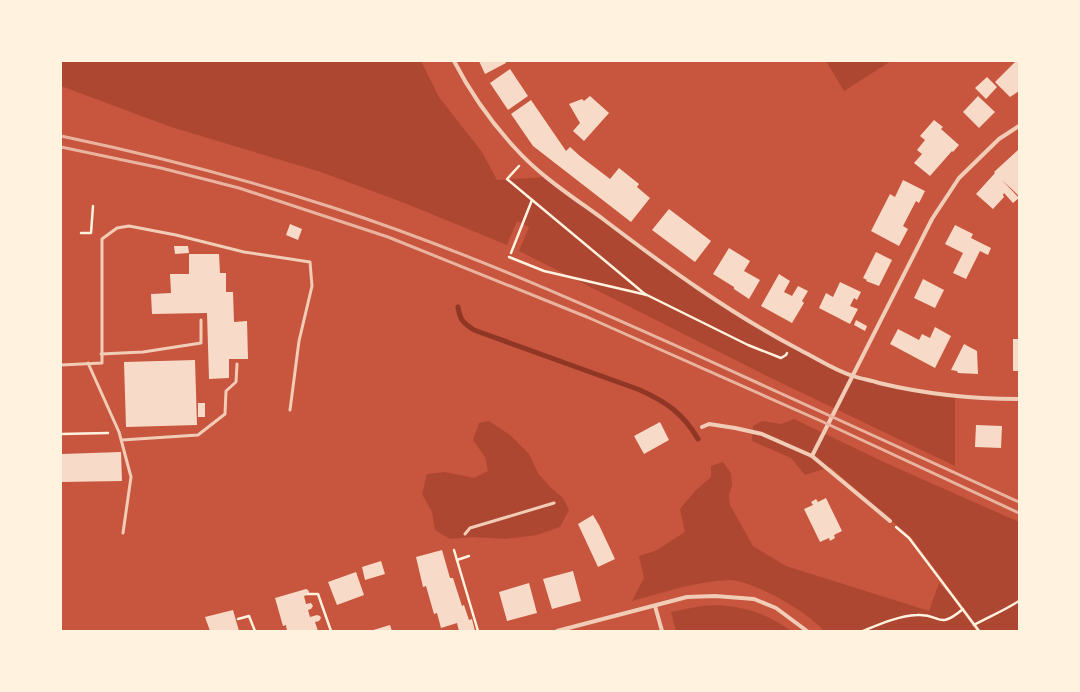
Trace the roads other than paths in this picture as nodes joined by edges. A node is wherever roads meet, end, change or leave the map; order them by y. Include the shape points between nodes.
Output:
1 (454, 61) edge
2 (1019, 126) edge
3 (201, 320) dead end
4 (102, 354) junction
5 (88, 363) junction
6 (237, 364) dead end
7 (61, 365) edge
8 (853, 376) junction
9 (1019, 399) edge
10 (290, 410) dead end
11 (702, 427) dead end
12 (122, 440) junction
13 (812, 456) junction
14 (554, 503) dead end
15 (890, 521) road end
16 (123, 534) dead end
17 (465, 534) dead end
18 (655, 606) junction
19 (557, 631) edge
20 (662, 631) edge
21 (807, 631) edge

1 - 8 street via 486,114 515,149 546,177 642,249 752,323 833,368
2 - 8 street via 999,139 959,178 932,220
3 - 4 lane via 201,343 143,352
4 - 5 lane via 102,363
4 - 10 lane via 102,239 117,228 129,226 244,252 310,262 312,286 299,341
5 - 7 lane
5 - 12 lane
6 - 12 lane via 236,382 226,391 225,414 198,435
8 - 9 street via 904,389 947,396
8 - 13 street
11 - 13 street via 709,424 762,434
12 - 16 lane via 131,477
13 - 15 street
14 - 17 lane via 470,528
18 - 19 street
18 - 20 street
18 - 21 street via 687,597 754,599 776,608

